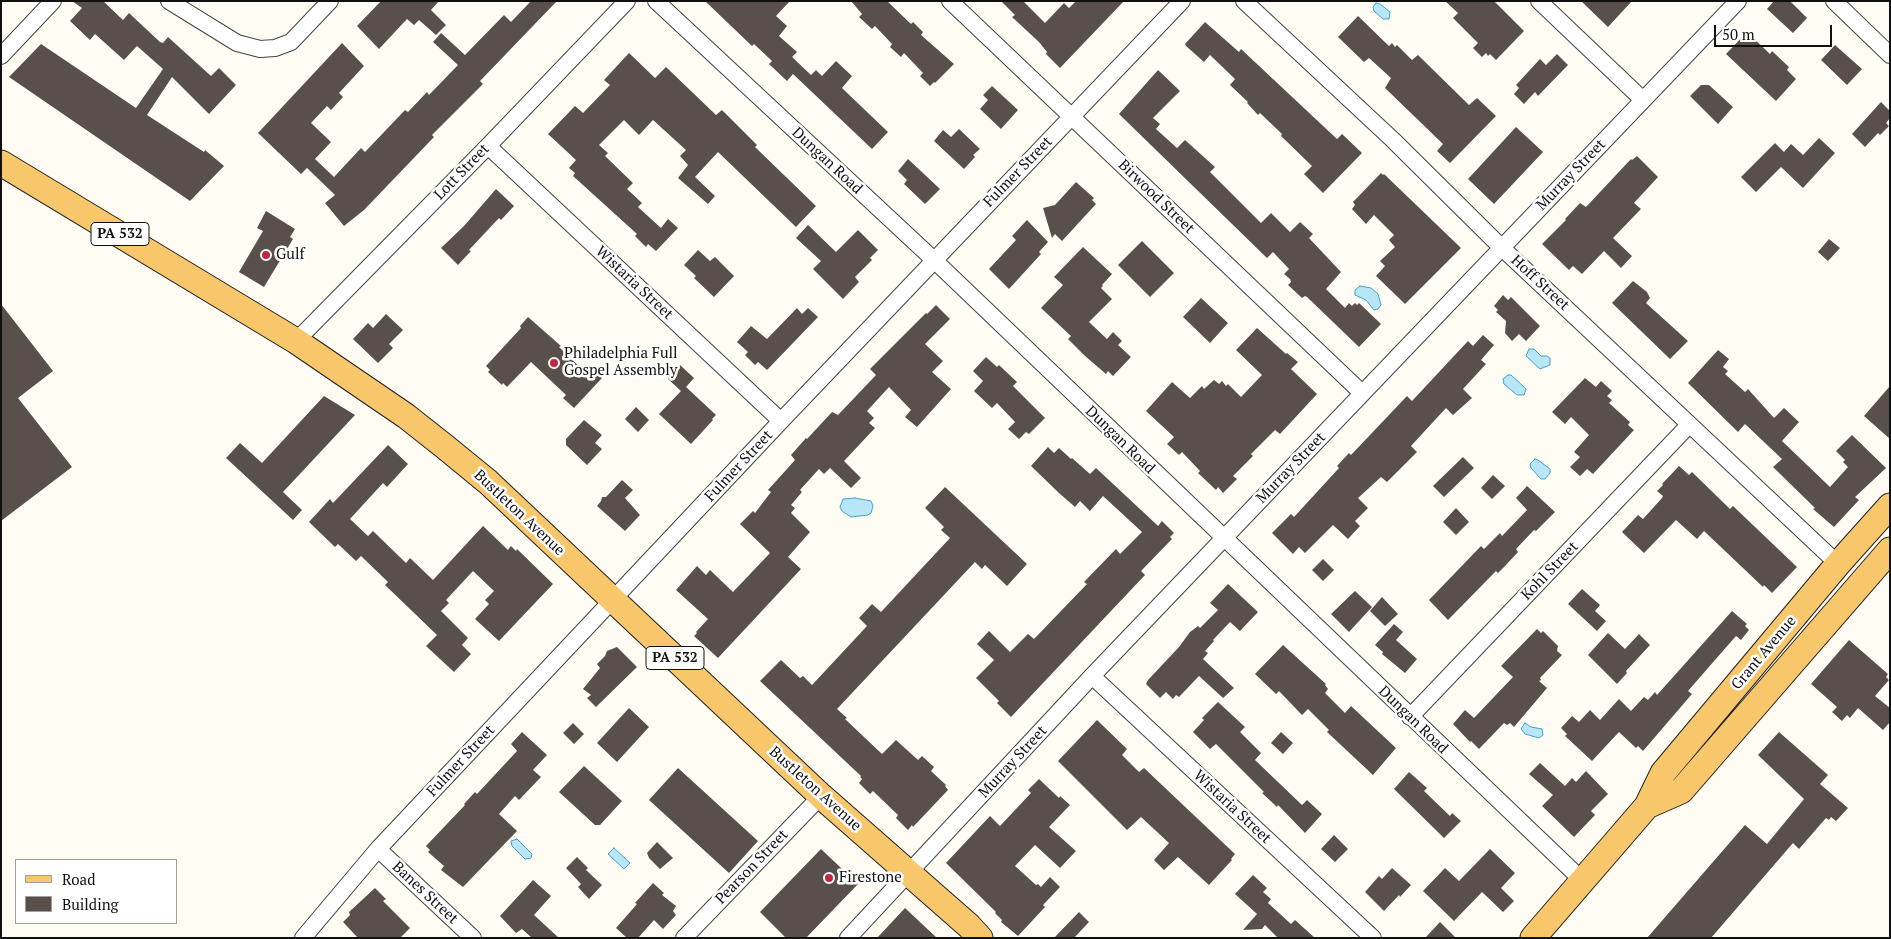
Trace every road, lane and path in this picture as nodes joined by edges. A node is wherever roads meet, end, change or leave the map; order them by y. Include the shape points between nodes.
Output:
1 (53, 1) edge
2 (169, 1) edge
3 (330, 1) edge
4 (627, 1) edge
5 (656, 1) edge
6 (950, 1) edge
7 (1182, 1) edge
8 (1244, 1) edge
9 (1539, 1) edge
10 (1738, 1) edge
11 (1834, 1) edge
12 (1890, 55) edge
13 (1, 56) edge
14 (1643, 100) junction
15 (1071, 116) junction
16 (488, 146) junction
17 (1, 163) edge
18 (1501, 247) junction
19 (934, 260) junction
20 (296, 341) junction
21 (1362, 393) junction
22 (780, 421) junction
23 (1689, 424) junction
24 (1890, 506) edge
25 (1223, 539) junction
26 (1890, 550) edge
27 (1838, 564) junction
28 (614, 600) junction
29 (1092, 676) junction
30 (1410, 717) junction
31 (821, 796) junction
32 (1647, 806) junction
33 (378, 849) junction
34 (908, 873) junction
35 (1583, 880) junction
36 (304, 938) edge
37 (473, 938) edge
38 (684, 938) edge
39 (848, 938) edge
40 (980, 938) edge
41 (1373, 938) edge
42 (1533, 938) edge

1 - 13 street
2 - 3 street via 236,43 260,49 291,42
4 - 16 street, Lott Street
5 - 19 street, Dungan Road
6 - 15 street, Birwood Street
7 - 15 street, Fulmer Street
8 - 18 street, Hoff Street via 1393,140
9 - 14 street
10 - 14 street, Murray Street
11 - 12 street
14 - 18 street, Murray Street
15 - 19 street, Fulmer Street
15 - 21 street, Birwood Street
16 - 20 street, Lott Street
16 - 22 street, Wistaria Street
17 - 20 main road, Bustleton Avenue / PA 532
18 - 21 street, Murray Street
18 - 23 street, Hoff Street
19 - 22 street, Fulmer Street
19 - 25 street, Dungan Road
20 - 28 main road, Bustleton Avenue / PA 532 via 444,446 488,482
21 - 25 street, Murray Street
22 - 28 street, Fulmer Street
23 - 27 street, Hoff Street
23 - 30 street, Kohl Street
24 - 27 main road, Grant Avenue
25 - 29 street, Murray Street
25 - 30 street, Dungan Road
26 - 32 main road, Grant Avenue via 1681,791
27 - 32 main road, Grant Avenue via 1663,772
28 - 31 main road, Bustleton Avenue / PA 532
28 - 33 street, Fulmer Street
29 - 34 street, Murray Street
29 - 41 street, Wistaria Street
30 - 35 street, Dungan Road
31 - 34 main road, Bustleton Avenue / PA 532
31 - 38 street, Pearson Street
32 - 35 main road, Grant Avenue
33 - 36 street, Fulmer Street
33 - 37 street, Banes Street
34 - 39 street, Murray Street
34 - 40 main road, Bustleton Avenue / PA 532
35 - 42 main road, Grant Avenue

